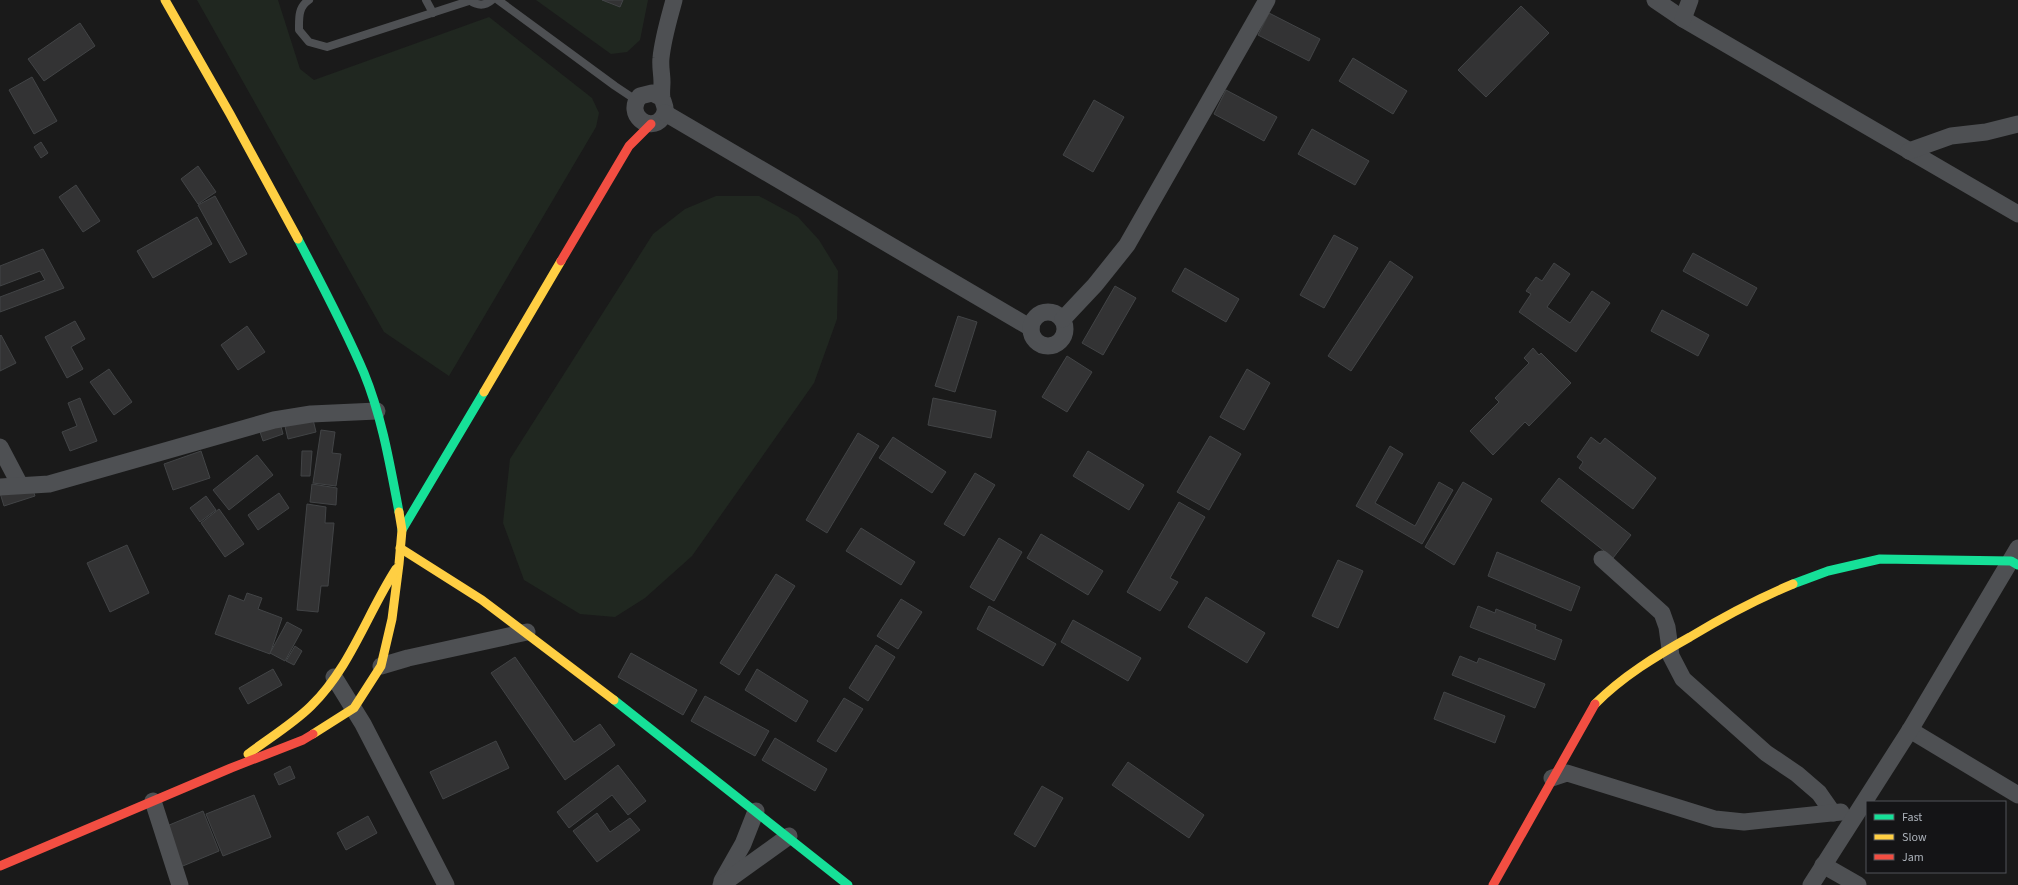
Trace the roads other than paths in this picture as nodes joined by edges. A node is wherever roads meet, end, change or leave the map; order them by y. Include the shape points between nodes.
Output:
1 (166, 0) edge
2 (309, 0) edge
3 (426, 0) edge
4 (469, 0) edge
5 (492, 0) edge
6 (498, 0) edge
7 (674, 0) edge
8 (1267, 0) edge
9 (1655, 0) edge
10 (1690, 0) edge
11 (433, 13) junction
12 (1683, 18) junction
13 (661, 58) junction
14 (637, 103) junction
15 (664, 106) junction
16 (651, 124) junction
17 (2018, 124) edge
18 (629, 146) junction
19 (1909, 151) junction
20 (2015, 208) edge
21 (1063, 320) junction
22 (1031, 328) junction
23 (377, 411) junction
24 (0, 447) edge
25 (20, 485) junction
26 (0, 487) edge
27 (402, 530) junction
28 (400, 548) junction
29 (2016, 558) edge
30 (1602, 559) dead end
31 (399, 564) junction
32 (527, 632) junction
33 (1671, 648) junction
34 (381, 666) junction
35 (334, 677) junction
36 (354, 708) junction
37 (1910, 730) junction
38 (231, 768) junction
39 (1552, 778) junction
40 (2018, 795) edge
41 (153, 801) junction
42 (756, 811) junction
43 (1858, 811) junction
44 (1833, 813) junction
45 (789, 836) junction
46 (1823, 865) junction
47 (0, 866) edge
48 (180, 885) edge
49 (446, 885) edge
50 (721, 885) edge
51 (848, 885) edge
52 (1493, 885) edge
53 (1811, 885) edge
54 (1858, 885) edge

1 - 23 street via 316,273 364,374
2 - 11 lane via 300,12 299,30 309,42 327,47
3 - 11 lane
4 - 5 lane via 483,5
4 - 11 lane
6 - 14 lane
7 - 13 street
8 - 21 street via 1127,245
9 - 12 street
10 - 12 street
12 - 19 street
13 - 14 street
13 - 15 street
14 - 15 street via 652,92
14 - 16 street via 639,119
14 - 18 street
15 - 16 street via 660,121
15 - 22 street
16 - 18 street
17 - 19 street via 1986,132 1951,136
18 - 27 street
19 - 20 street
21 - 22 street via 1048,312 1040,314
21 - 22 street via 1065,334 1062,340 1049,347 1036,341
23 - 25 street via 311,414 274,420 49,484
23 - 27 street via 387,448
24 - 25 street
25 - 26 street
27 - 28 street
28 - 31 street
28 - 32 street via 429,563
29 - 33 street via 1881,559 1842,567 1783,588
29 - 37 street
30 - 33 street via 1662,613
31 - 34 street via 392,619
31 - 35 street
32 - 34 street
32 - 42 street
33 - 39 street via 1636,668 1608,690 1594,706
33 - 44 street via 1671,656 1683,679 1766,754 1797,774 1819,793
34 - 36 street
35 - 36 street
35 - 38 street via 311,706
36 - 38 street via 303,740
36 - 49 street
37 - 40 street
37 - 43 street
38 - 41 street
39 - 44 street via 1567,772 1715,819 1744,822
39 - 52 street
41 - 47 street
41 - 48 street
42 - 45 street
42 - 50 street via 743,844
43 - 44 street
43 - 46 street
45 - 50 street
45 - 51 street
46 - 53 street
46 - 54 street

